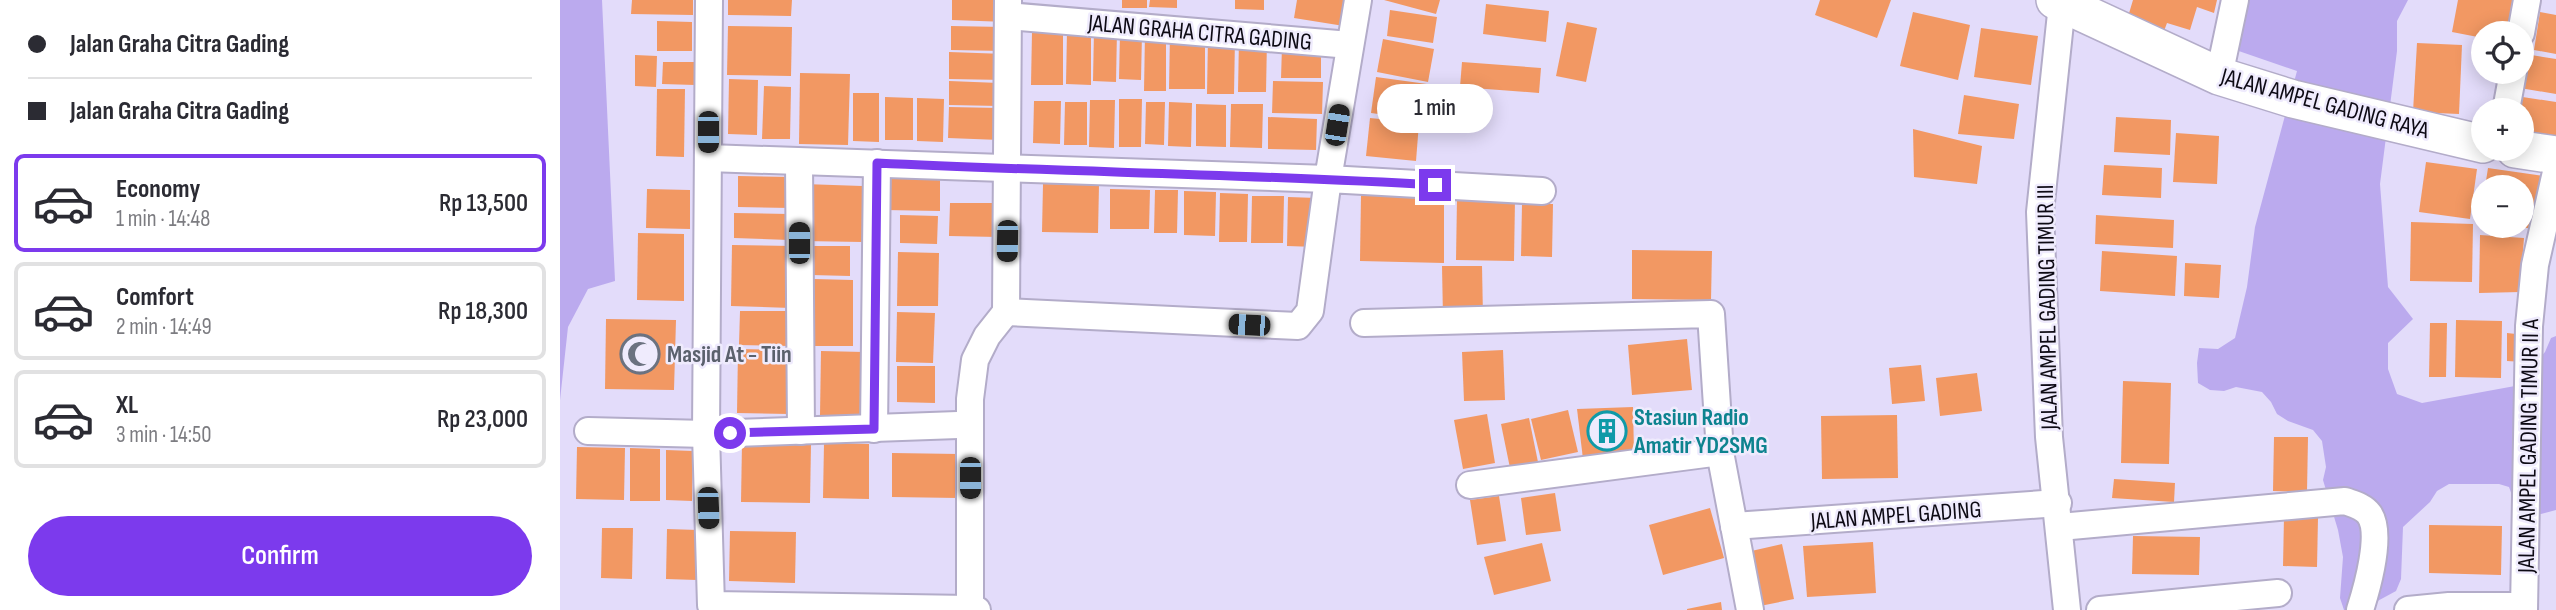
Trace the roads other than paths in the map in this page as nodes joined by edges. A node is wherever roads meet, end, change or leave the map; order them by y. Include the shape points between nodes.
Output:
1 (709, 0) edge
2 (1358, 0) edge
3 (2235, 0) edge
4 (2527, 0) edge
5 (2058, 2) edge
6 (1008, 8) edge
7 (2523, 21) edge
8 (1350, 45) junction
9 (2219, 76) junction
10 (2471, 141) edge
11 (2534, 152) edge
12 (2556, 155) edge
13 (708, 158) junction
14 (799, 162) junction
15 (877, 163) junction
16 (1007, 169) junction
17 (2556, 172) edge
18 (1328, 179) junction
19 (1542, 191) dead end
20 (1006, 312) junction
21 (1364, 323) dead end
22 (958, 425) dead end
23 (874, 429) junction
24 (587, 431) dead end
25 (801, 431) junction
26 (706, 434) junction
27 (1720, 452) junction
28 (1469, 485) dead end
29 (2059, 515) junction
30 (1734, 527) junction
31 (2278, 593) dead end
32 (2524, 608) edge
33 (970, 609) edge
34 (977, 610) edge
35 (1750, 610) edge
36 (2067, 610) edge
37 (2100, 610) edge
38 (2360, 610) edge
39 (2408, 610) edge

1 - 13 street
2 - 8 street, JALAN GRAHA CITRA GADING
3 - 9 street
4 - 7 street
5 - 9 main road, JALAN AMPEL GADING RAYA
5 - 29 street, JALAN AMPEL GADING TIMUR III via 2040,212 2049,437
6 - 8 street, JALAN GRAHA CITRA GADING
6 - 16 street, JALAN GRAHA CITRA GADING
8 - 18 street, JALAN GRAHA CITRA GADING
9 - 10 main road, JALAN AMPEL GADING RAYA via 2293,99
11 - 12 main road
13 - 14 street
13 - 26 street
14 - 15 street
14 - 25 street
15 - 16 street
15 - 23 street
16 - 18 street
16 - 20 street, JALAN GRAHA CITRA GADING
17 - 32 street, JALAN AMPEL GADING TIMUR II A via 2535,265 2529,326
18 - 19 street
18 - 20 street, JALAN GRAHA CITRA GADING via 1310,311 1298,326
20 - 33 street via 975,360 970,399
21 - 27 street via 1711,314
22 - 23 street
23 - 25 street
24 - 26 street
25 - 26 street
26 - 33 street via 711,606
27 - 28 street
27 - 30 street
29 - 30 street, JALAN AMPEL GADING
29 - 36 street, JALAN AMPEL GADING TIMUR III
29 - 38 street, JALAN AMPEL GADING via 2345,501 2368,513 2373,529
30 - 35 street
31 - 37 street
32 - 39 street, JALAN AMPEL GADING TIMUR II A
33 - 34 street

